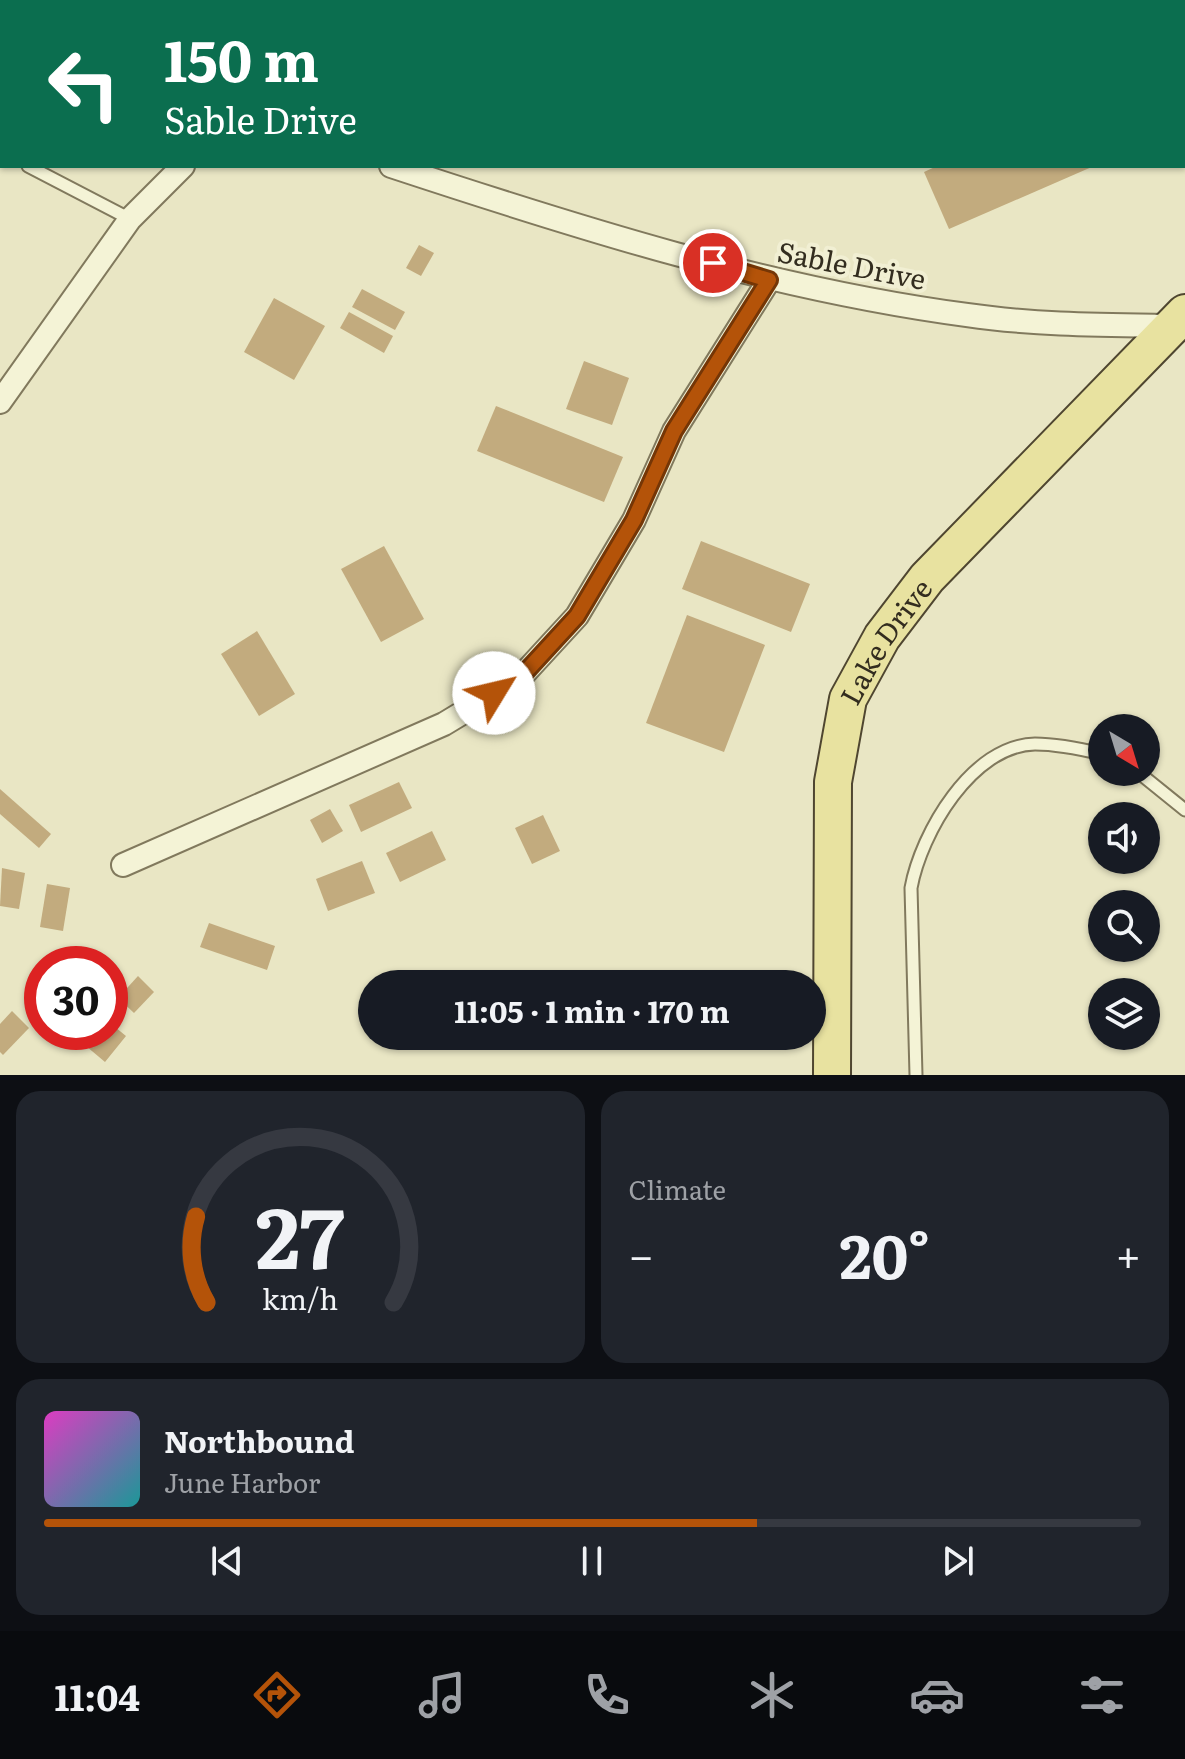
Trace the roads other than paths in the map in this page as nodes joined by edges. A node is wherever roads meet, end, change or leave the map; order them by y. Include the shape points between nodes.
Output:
1 (32, 168) edge
2 (181, 168) edge
3 (398, 168) edge
4 (130, 219) junction
5 (769, 280) junction
6 (1179, 320) edge
7 (0, 402) edge
8 (1088, 752) edge
9 (1155, 786) edge
10 (1185, 810) edge
11 (123, 865) dead end
12 (832, 1075) edge
13 (916, 1075) edge

1 - 4 lane
2 - 4 street
3 - 5 street, Sable Drive
4 - 7 street
5 - 6 street, Sable Drive via 969,316 1065,324
5 - 11 street via 674,431 634,520 577,616 520,678 444,724
6 - 12 main road, Lake Drive via 927,578 882,637 848,699 833,782
8 - 13 lane via 1033,744 1000,753 976,771 936,820 916,862 911,888
9 - 10 lane

